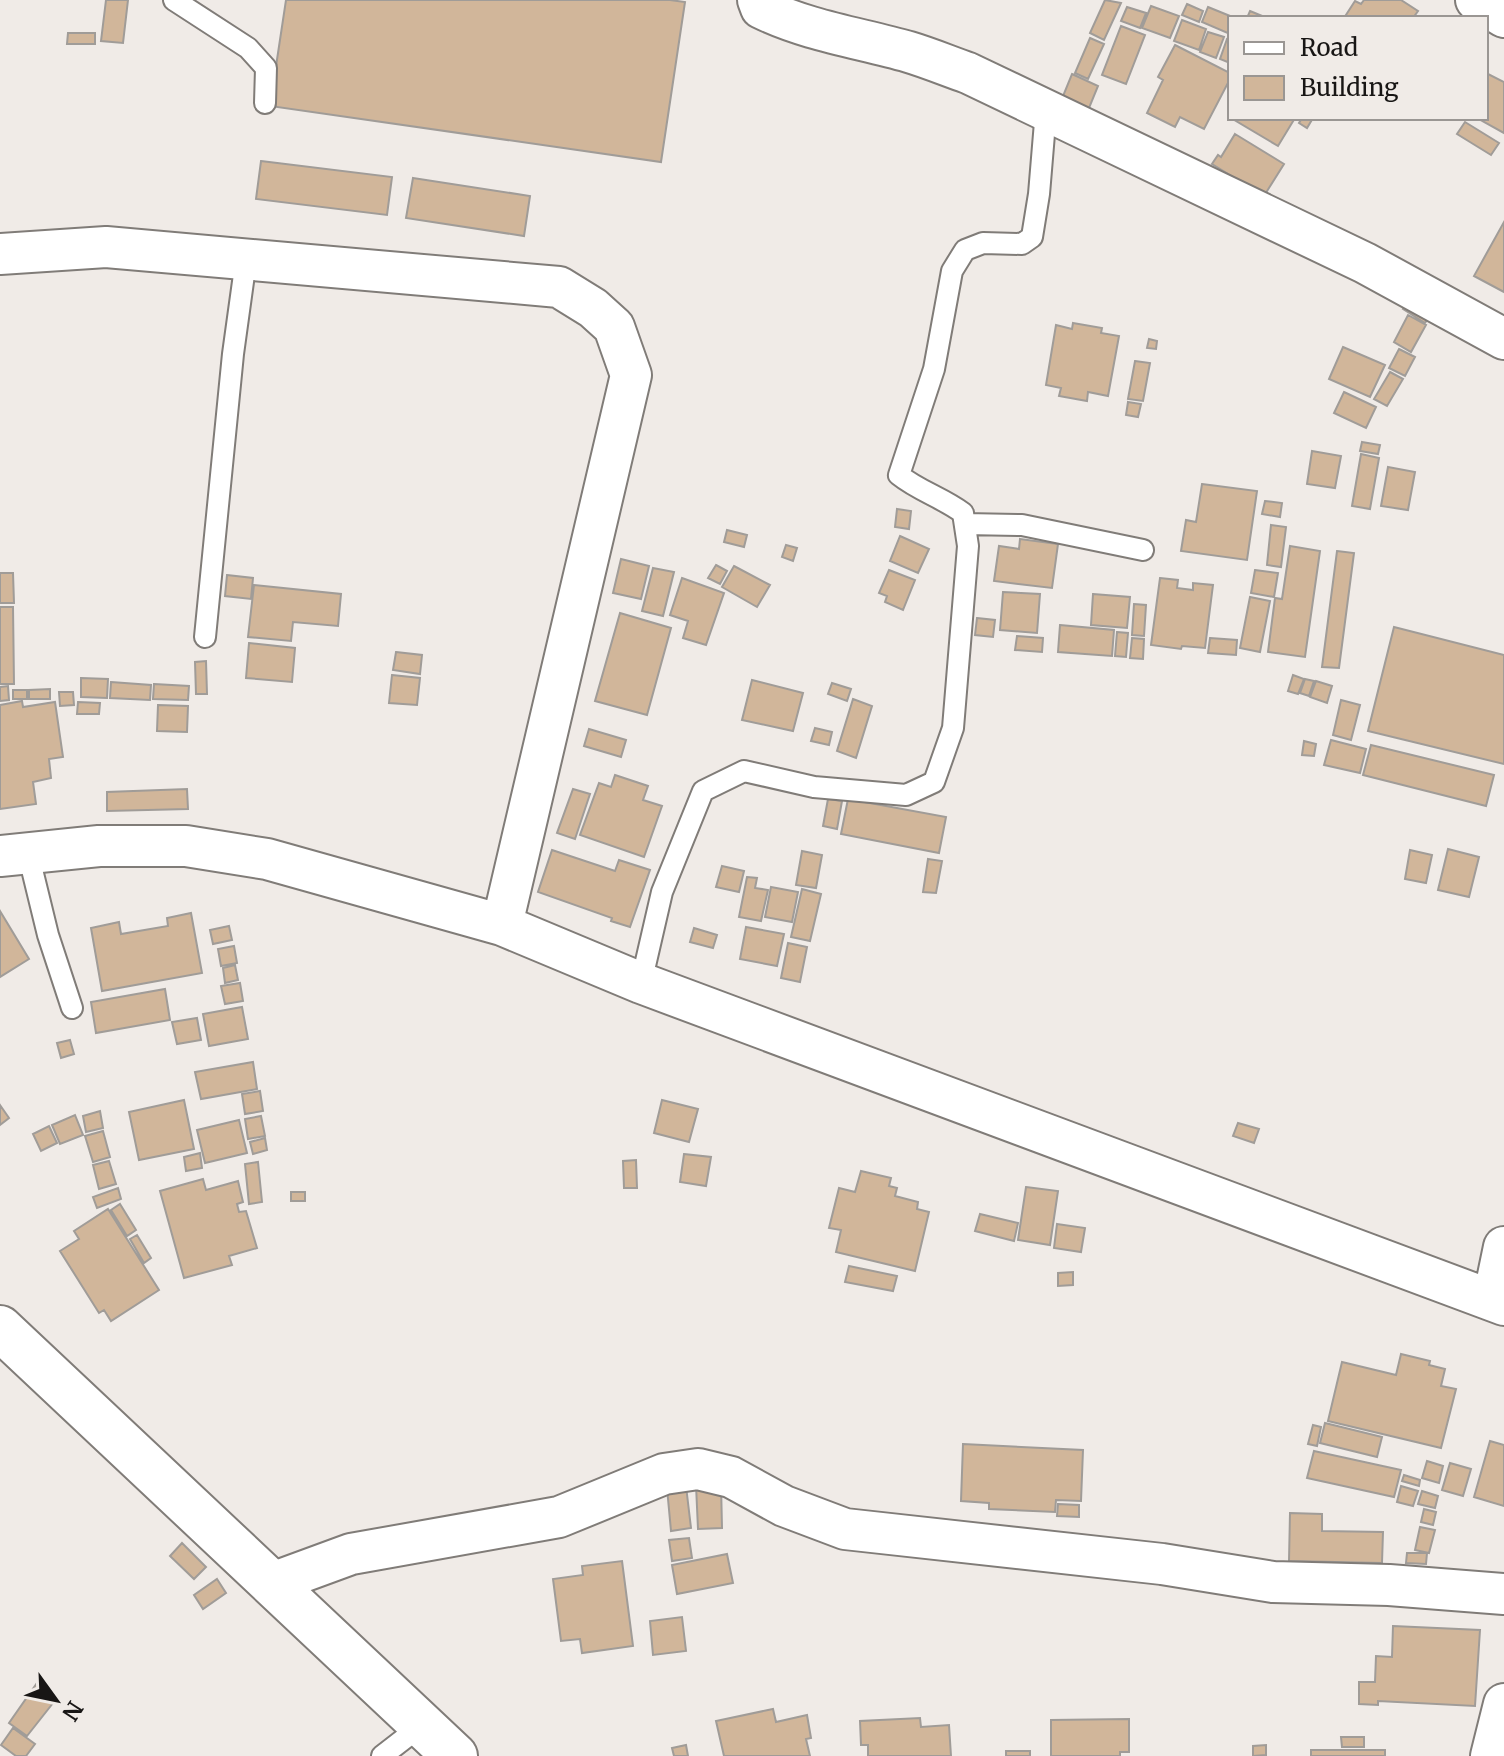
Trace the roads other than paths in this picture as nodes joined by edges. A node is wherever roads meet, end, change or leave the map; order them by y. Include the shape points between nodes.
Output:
1 (174, 0) edge
2 (758, 0) edge
3 (1476, 0) edge
4 (1504, 17) edge
5 (265, 103) dead end
6 (1046, 110) junction
7 (0, 254) edge
8 (246, 260) junction
9 (1504, 339) edge
10 (965, 524) junction
11 (1143, 550) dead end
12 (205, 637) dead end
13 (14, 854) edge
14 (502, 925) junction
15 (641, 983) junction
16 (72, 1008) dead end
17 (1504, 1247) edge
18 (1498, 1302) edge
19 (0, 1328) edge
20 (272, 1583) junction
21 (1504, 1594) edge
22 (1504, 1704) edge
23 (422, 1725) junction
24 (382, 1756) edge
25 (455, 1756) edge
26 (1491, 1756) edge

1 - 5 lane via 248,48 266,68
2 - 6 street via 761,8 779,17 910,52
3 - 4 street
6 - 9 street via 1365,263
6 - 10 lane via 1032,237 1022,244 983,243 965,250 952,271 934,369 899,475 963,513
7 - 8 street via 106,247
8 - 12 lane
8 - 14 street via 559,287 614,327 631,375
10 - 11 lane via 1022,525
10 - 15 lane via 968,546 953,728 934,782 906,795 814,787 744,771 703,791 662,892
13 - 14 street via 99,846 186,846 267,859
13 - 16 lane
14 - 15 street
15 - 18 street
17 - 18 street
19 - 20 street
20 - 21 street via 351,1554 559,1517 664,1474 698,1469 731,1477 784,1506 845,1529 1162,1564 1273,1582
20 - 23 street
22 - 26 street
23 - 24 lane
23 - 25 street

